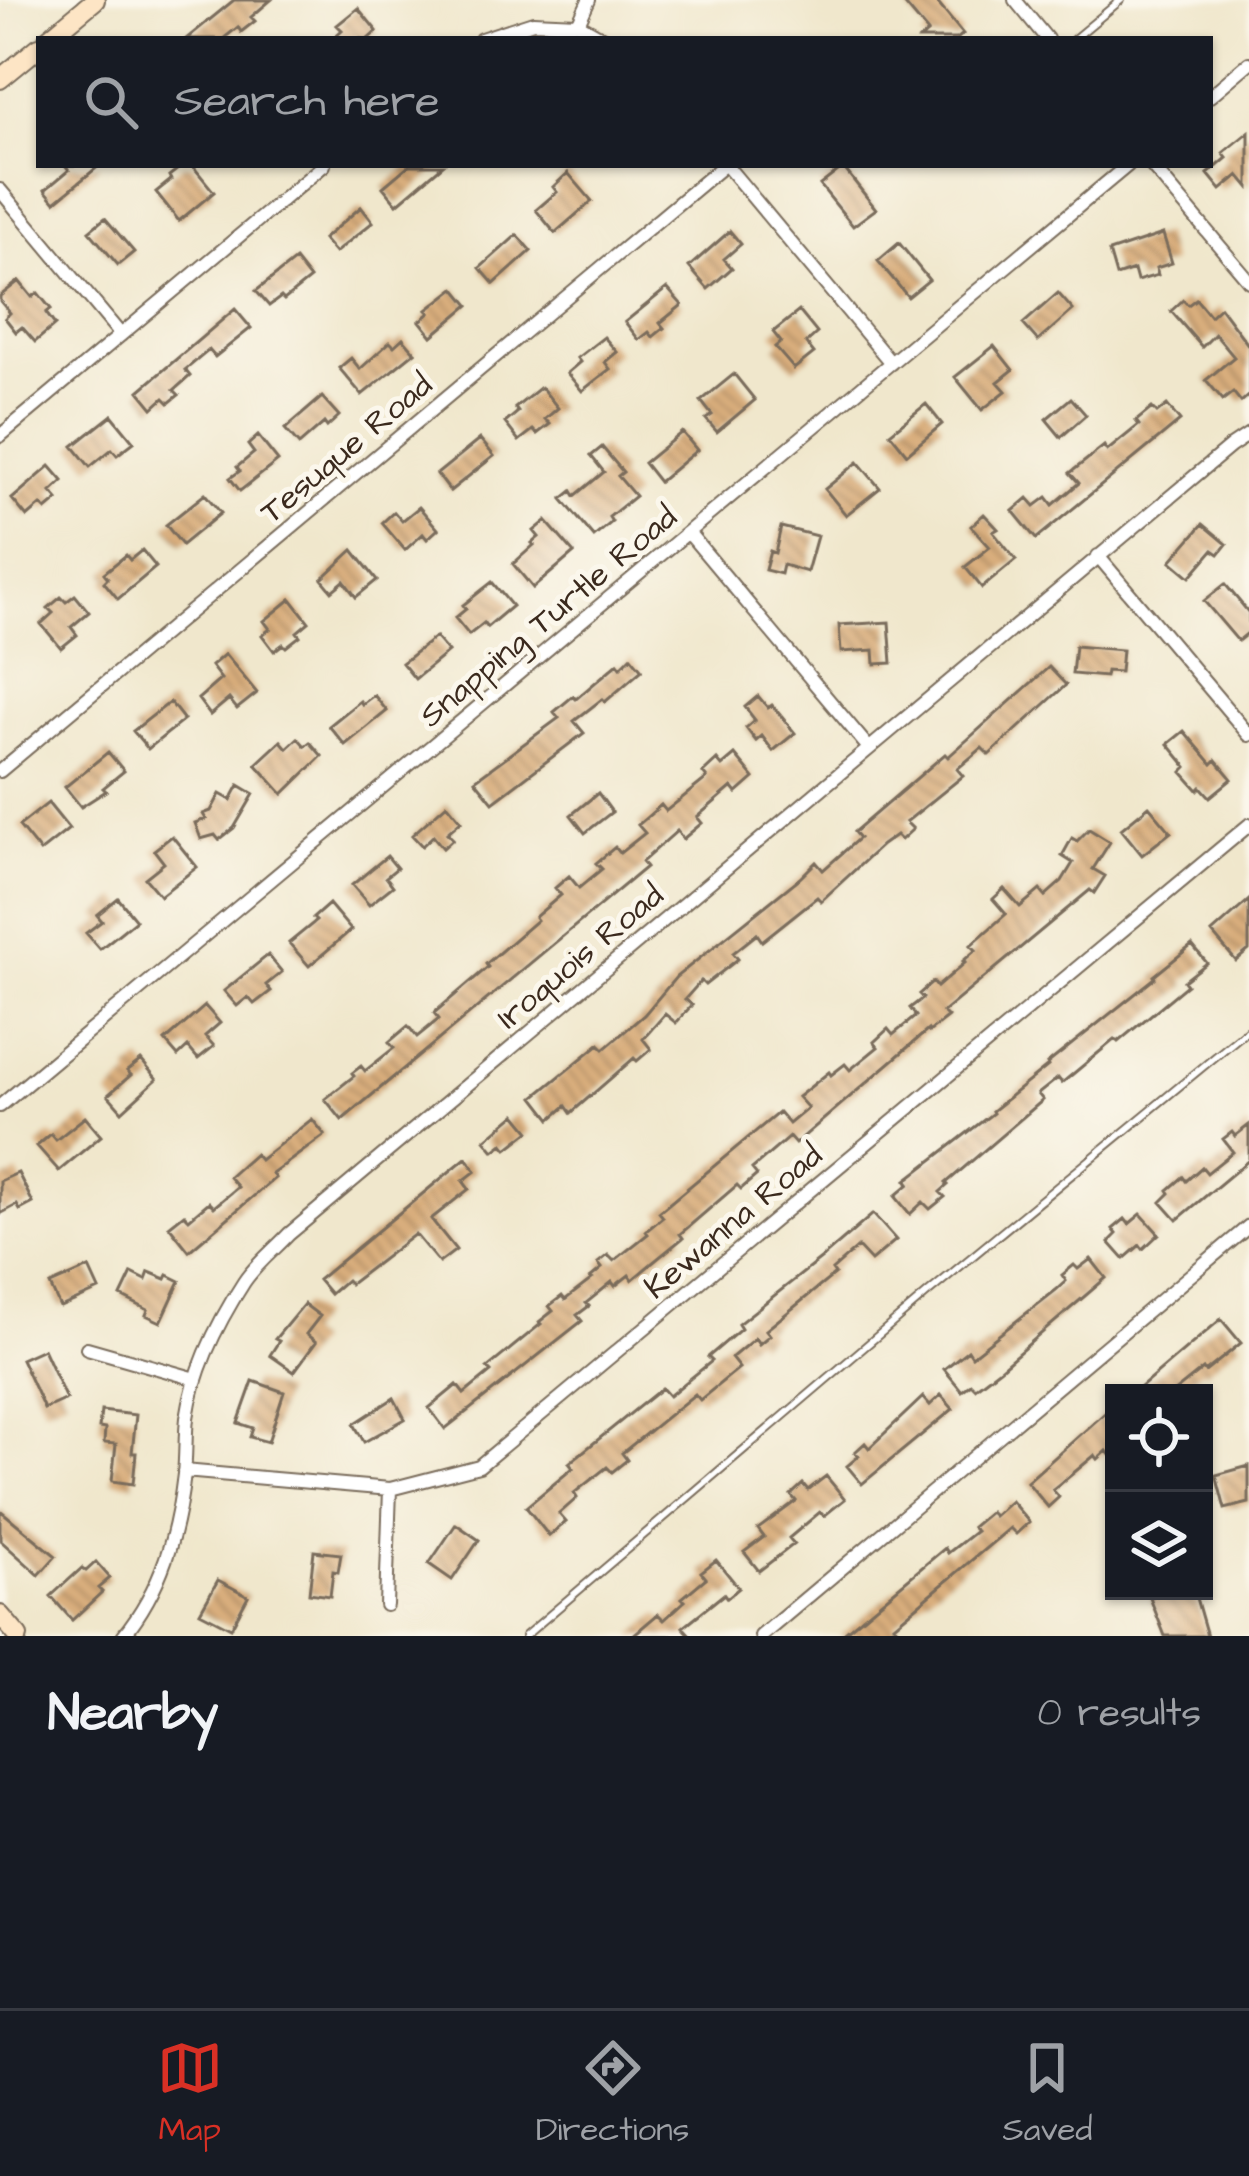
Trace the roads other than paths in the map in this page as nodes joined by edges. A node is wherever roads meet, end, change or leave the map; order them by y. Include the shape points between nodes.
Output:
1 (95, 0) edge
2 (589, 0) edge
3 (1015, 0) edge
4 (1121, 0) edge
5 (578, 24) junction
6 (52, 36) edge
7 (490, 36) edge
8 (599, 36) edge
9 (1045, 36) edge
10 (1078, 36) edge
11 (36, 49) edge
12 (1249, 63) edge
13 (0, 79) edge
14 (1213, 93) edge
15 (320, 168) edge
16 (721, 168) edge
17 (728, 168) edge
18 (1124, 168) edge
19 (1153, 168) edge
20 (0, 190) edge
21 (1249, 281) edge
22 (121, 335) junction
23 (891, 363) junction
24 (1249, 434) edge
25 (0, 436) edge
26 (688, 532) junction
27 (1098, 556) junction
28 (1249, 735) edge
29 (868, 748) junction
30 (0, 771) edge
31 (1249, 825) edge
32 (1249, 1029) edge
33 (0, 1106) edge
34 (1249, 1226) edge
35 (87, 1348) dead end
36 (196, 1379) junction
37 (184, 1472) junction
38 (390, 1489) junction
39 (386, 1605) dead end
40 (0, 1615) edge
41 (18, 1636) edge
42 (123, 1636) edge
43 (525, 1636) edge
44 (761, 1636) edge

1 - 6 street
2 - 5 street
3 - 9 street
4 - 10 lane
5 - 7 street via 533,22
5 - 8 street
11 - 13 street
12 - 14 street
15 - 22 street
16 - 30 street, Tesuque Road
17 - 23 street
18 - 23 street, Snapping Turtle Road
19 - 21 street
20 - 22 street
22 - 25 street
23 - 26 street, Snapping Turtle Road
24 - 27 street, Iroquois Road
26 - 29 street
26 - 33 street, Snapping Turtle Road
27 - 28 street
27 - 29 street, Iroquois Road
29 - 36 street, Iroquois Road via 289,1234 246,1278
31 - 38 street, Kewanna Road via 478,1466
32 - 43 lane
34 - 44 street
35 - 36 street
36 - 37 street, Iroquois Road
37 - 38 street, Kewanna Road
37 - 42 street, Iroquois Road via 173,1543
38 - 39 street
40 - 41 street

